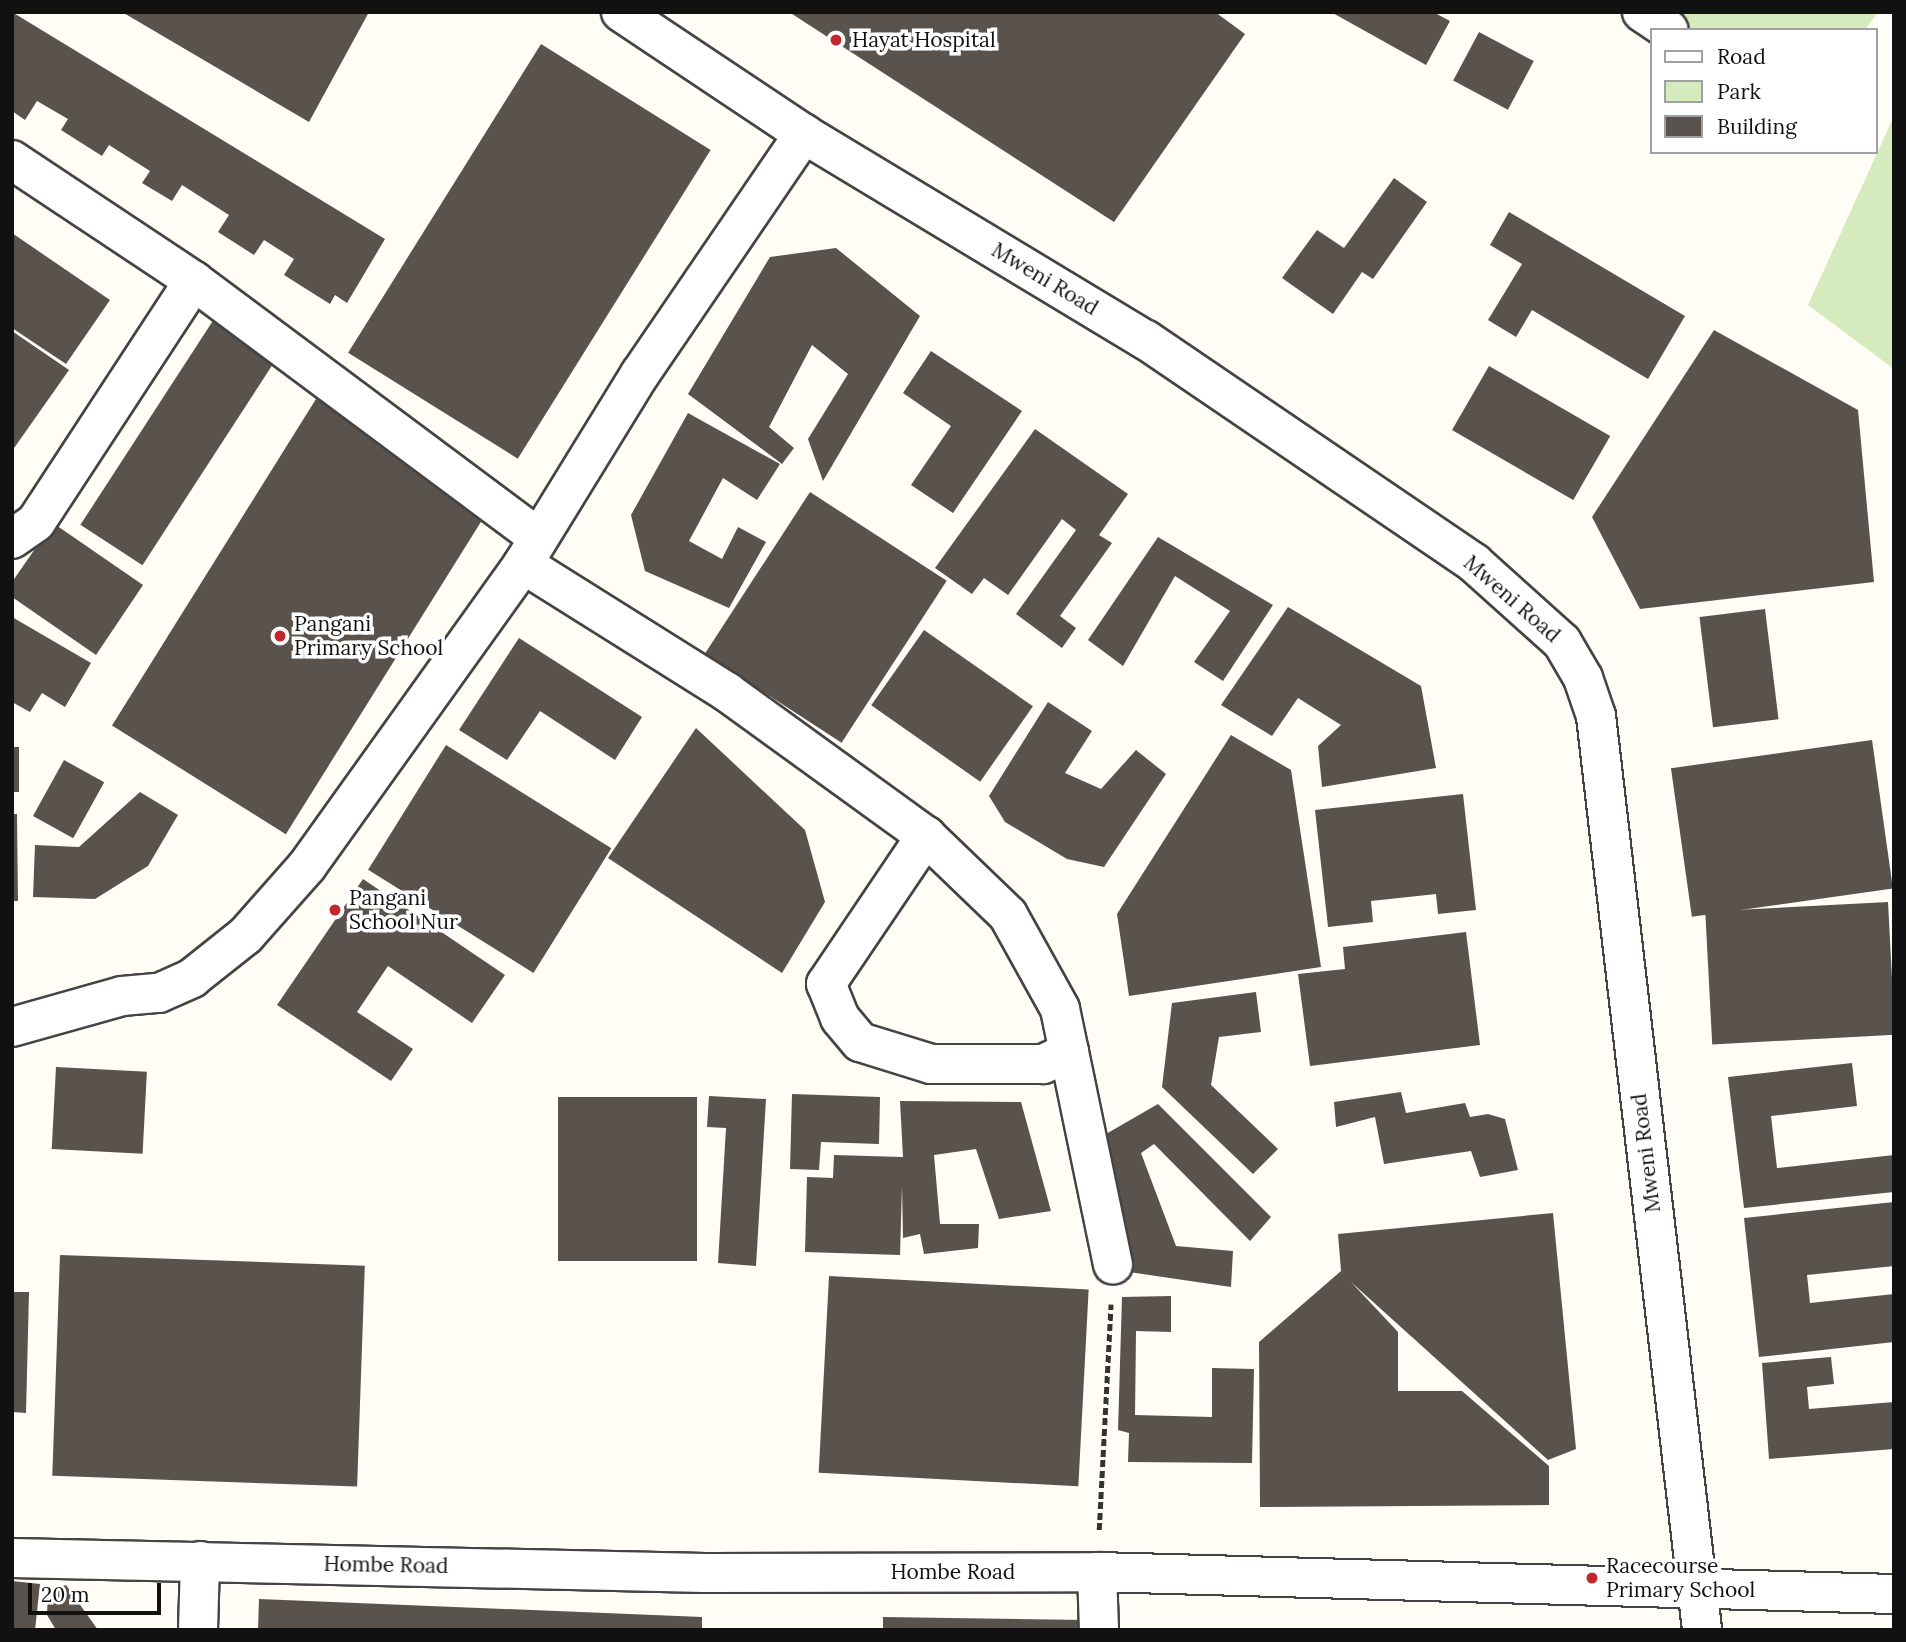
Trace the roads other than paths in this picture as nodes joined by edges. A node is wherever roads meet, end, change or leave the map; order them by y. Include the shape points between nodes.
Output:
1 (621, 12) edge
2 (1642, 12) edge
3 (1667, 28) edge
4 (804, 134) junction
5 (12, 160) edge
6 (194, 281) junction
7 (12, 539) edge
8 (530, 550) junction
9 (926, 836) junction
10 (12, 1027) edge
11 (1069, 1052) junction
12 (1113, 1265) road end
13 (12, 1558) edge
14 (200, 1561) junction
15 (1097, 1572) junction
16 (1692, 1585) junction
17 (1894, 1594) edge
18 (198, 1630) edge
19 (1099, 1630) edge
20 (1702, 1630) edge

1 - 4 street, Mweni Road
2 - 3 street
4 - 8 street
4 - 16 street, Mweni Road via 1146,340 1474,563 1562,642 1583,678 1596,716
5 - 6 street
6 - 7 street via 36,522
6 - 8 street
8 - 9 street
8 - 10 street via 307,866 246,934 192,978 159,993 122,996
9 - 11 street via 1008,915 1060,1009
9 - 11 street via 825,984 840,1018 860,1042 931,1064 1043,1064
11 - 12 street
13 - 14 street, Hombe Road
14 - 15 street, Hombe Road via 705,1573
14 - 18 street
15 - 16 street, Hombe Road
15 - 19 street
16 - 17 street, Hombe Road
16 - 20 street, Mweni Road

